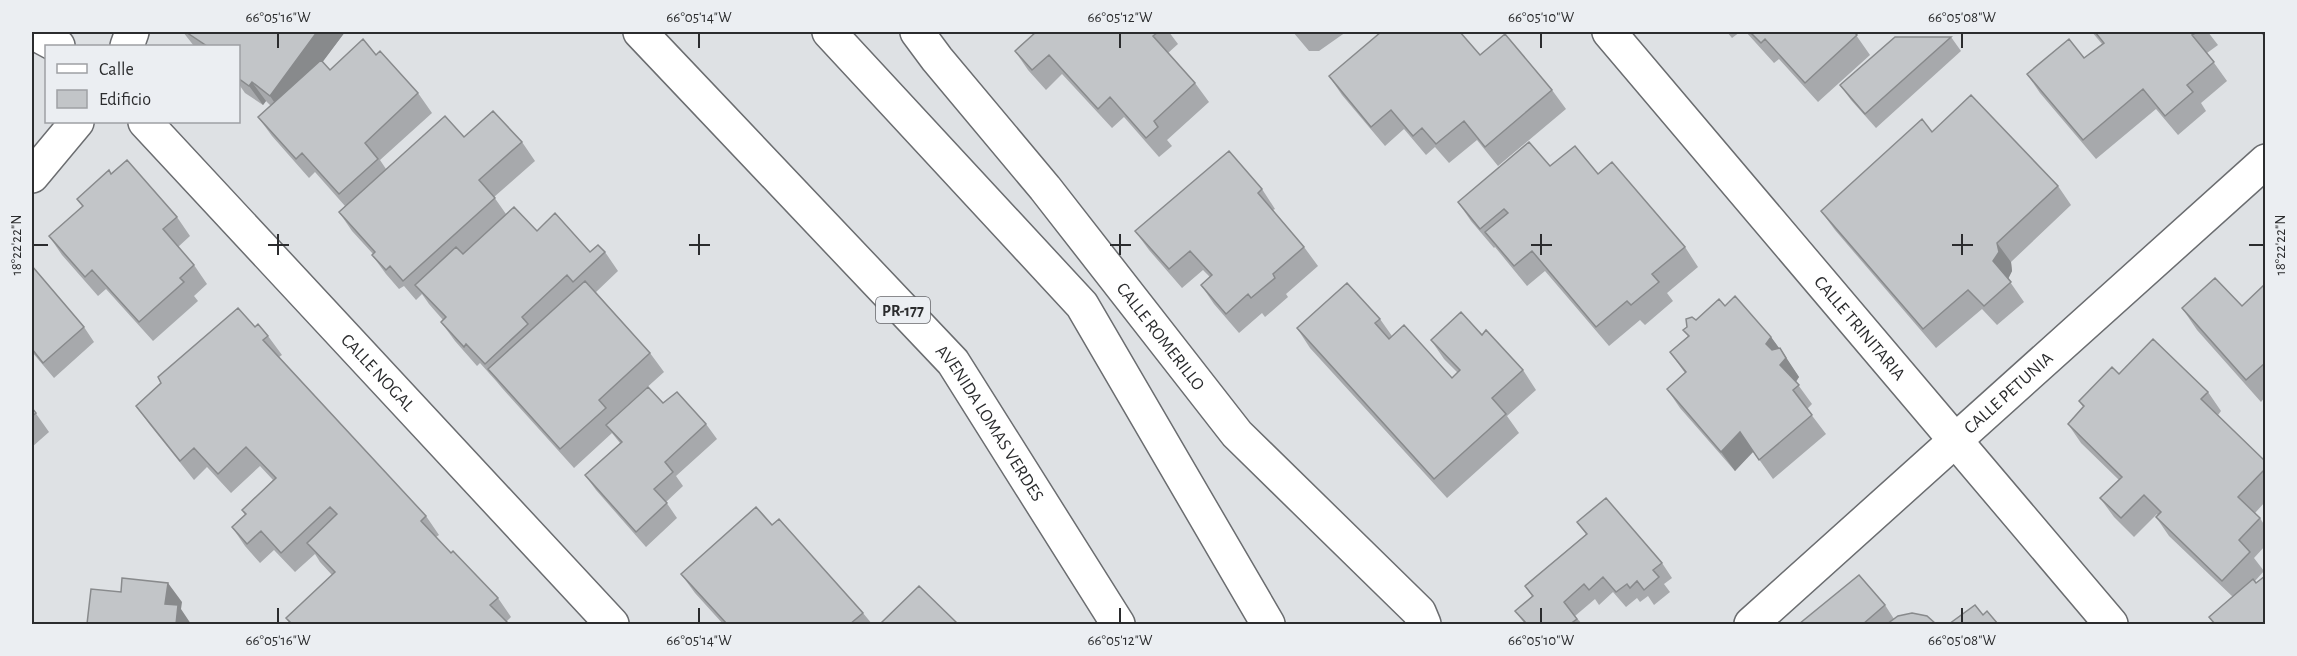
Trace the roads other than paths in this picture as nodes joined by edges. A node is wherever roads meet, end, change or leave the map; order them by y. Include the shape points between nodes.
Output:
1 (32, 32) edge
2 (640, 32) edge
3 (829, 32) edge
4 (917, 32) edge
5 (1610, 32) edge
6 (56, 45) edge
7 (76, 123) edge
8 (145, 123) edge
9 (2265, 160) edge
10 (32, 176) edge
11 (1954, 440) junction
12 (612, 624) edge
13 (1118, 624) edge
14 (1268, 624) edge
15 (1424, 624) edge
16 (1751, 624) edge
17 (2111, 624) edge

1 - 6 street
2 - 13 street, AVENIDA LOMAS VERDES / PR-177 via 952,362
3 - 14 street via 1082,305
4 - 15 street, CALLE ROMERILLO via 1237,434 1419,612
5 - 11 street, CALLE TRINITARIA
7 - 10 street
8 - 12 street, CALLE NOGAL
9 - 11 street, CALLE PETUNIA
11 - 16 street, CALLE PETUNIA
11 - 17 street, CALLE TRINITARIA

